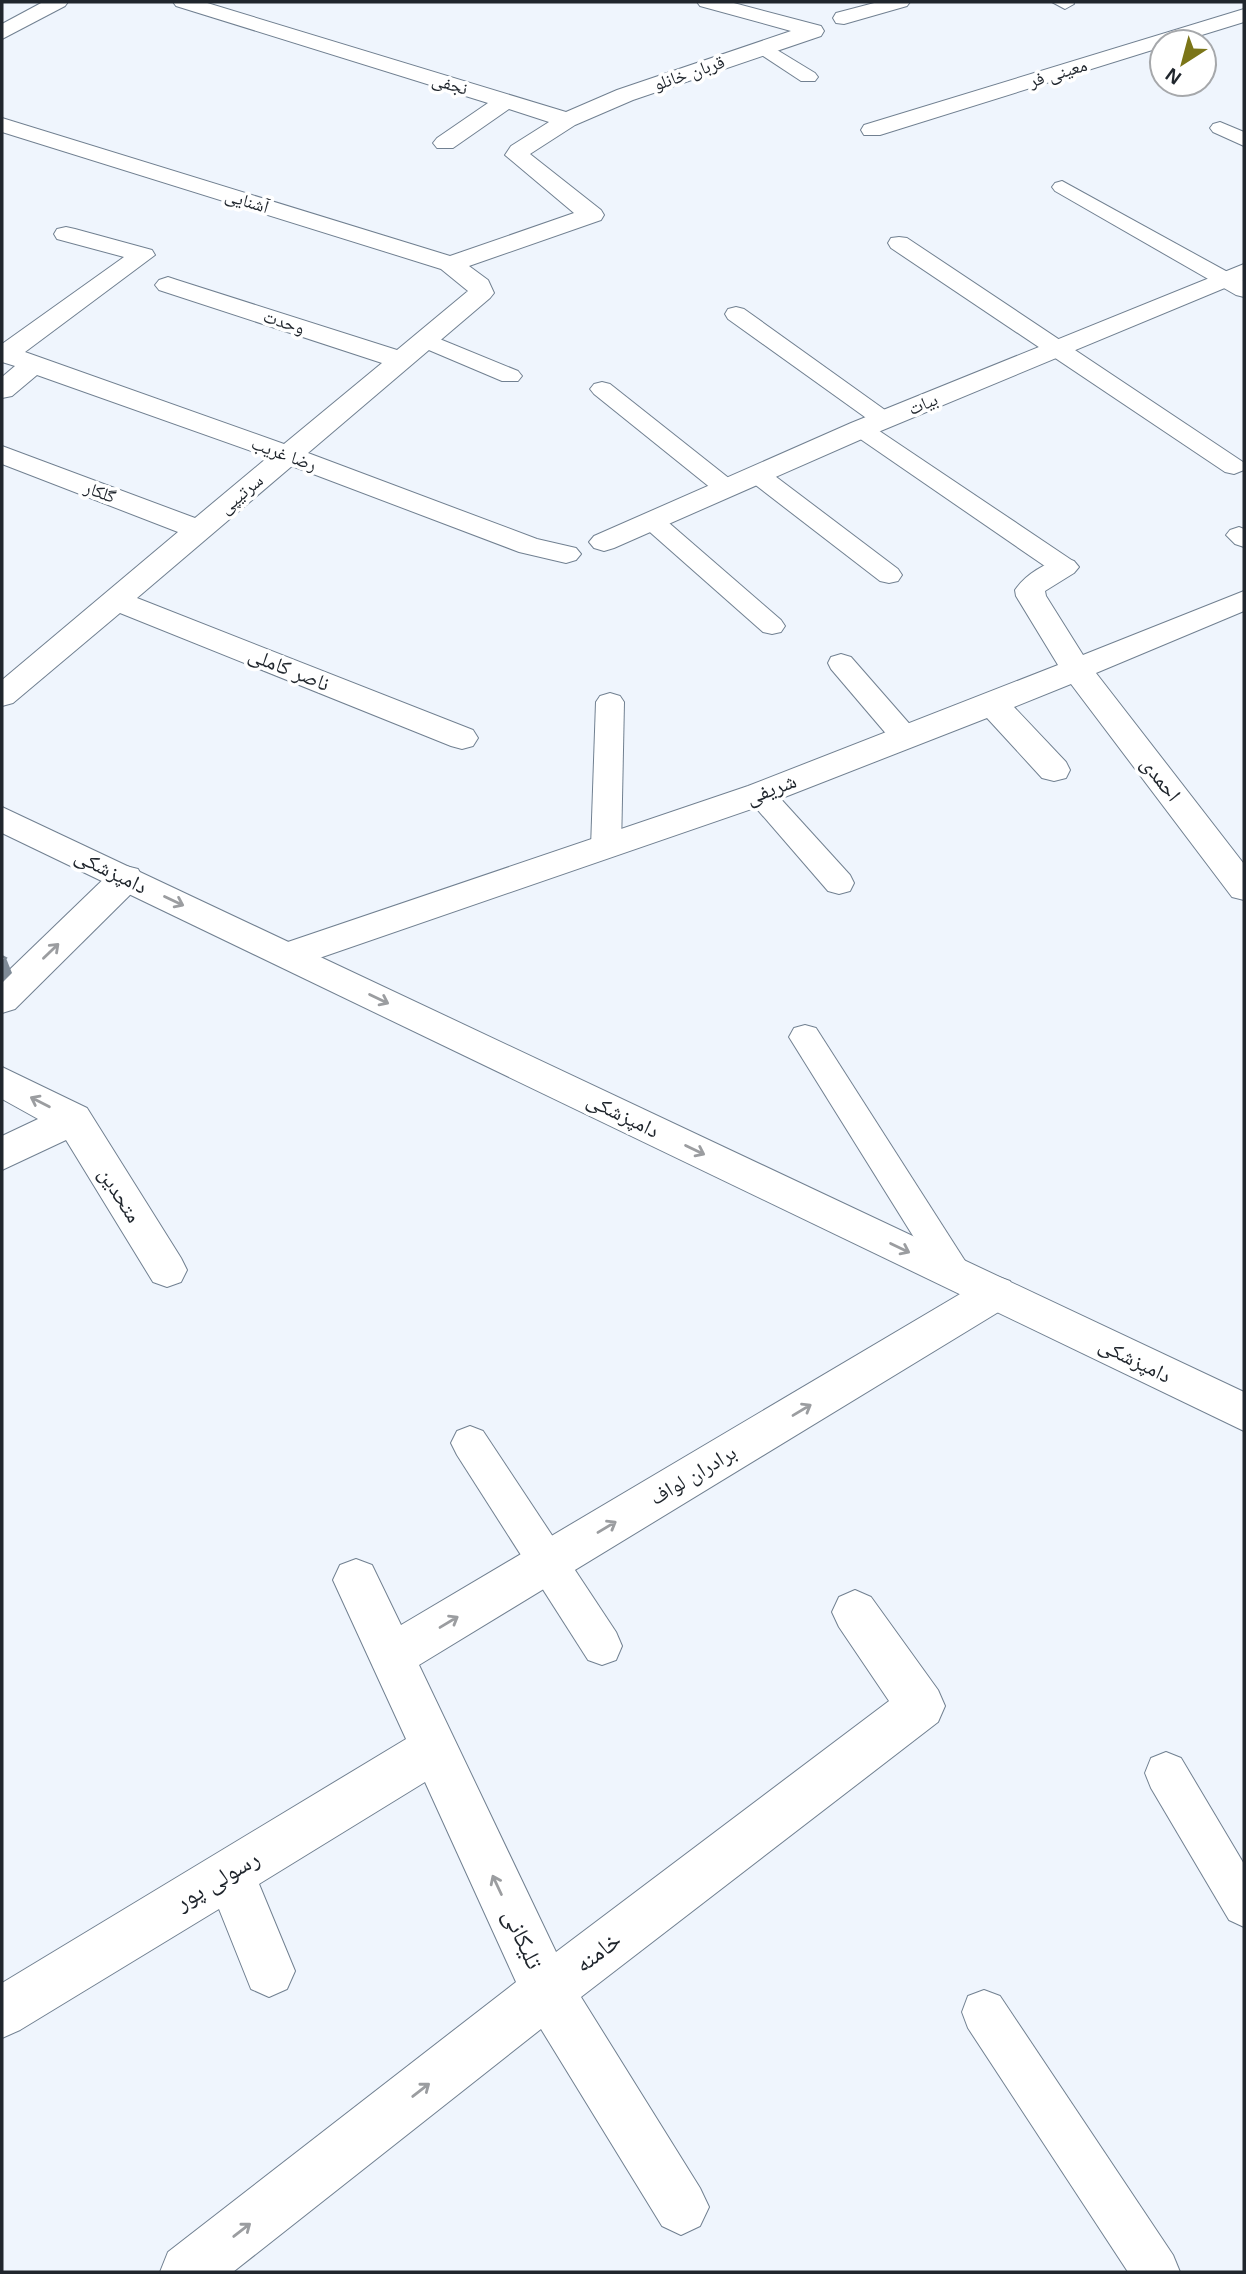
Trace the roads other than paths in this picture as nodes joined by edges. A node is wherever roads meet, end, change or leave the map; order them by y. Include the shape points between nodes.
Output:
1 (58, 2) edge
2 (183, 2) edge
3 (707, 2) edge
4 (900, 2) edge
5 (1244, 15) edge
6 (844, 18) dead end
7 (2, 33) edge
8 (764, 48) junction
9 (808, 77) dead end
10 (506, 101) junction
11 (567, 120) junction
12 (2, 125) edge
13 (1220, 128) dead end
14 (872, 130) dead end
15 (1244, 140) edge
16 (445, 143) dead end
17 (1062, 187) dead end
18 (66, 234) dead end
19 (899, 243) dead end
20 (450, 264) junction
21 (1238, 280) edge
22 (168, 285) dead end
23 (481, 293) joint
24 (736, 314) dead end
25 (425, 340) junction
26 (1056, 349) junction
27 (3, 353) edge
28 (401, 360) junction
29 (34, 364) junction
30 (510, 376) dead end
31 (602, 389) dead end
32 (2, 390) edge
33 (873, 424) junction
34 (2, 454) edge
35 (288, 455) junction
36 (1234, 467) dead end
37 (758, 475) junction
38 (726, 488) junction
39 (652, 521) junction
40 (199, 530) junction
41 (604, 542) dead end
42 (566, 554) dead end
43 (1064, 567) joint
44 (889, 575) dead end
45 (115, 600) junction
46 (1244, 600) edge
47 (772, 626) dead end
48 (841, 663) dead end
49 (1077, 670) junction
50 (2, 696) edge
51 (610, 702) dead end
52 (993, 704) junction
53 (904, 736) junction
54 (462, 738) dead end
55 (1054, 769) dead end
56 (760, 794) junction
57 (2, 818) edge
58 (606, 848) junction
59 (1233, 852) edge
60 (126, 878) junction
61 (839, 883) dead end
62 (1244, 888) edge
63 (289, 955) junction
64 (2, 999) edge
65 (806, 1037) dead end
66 (2, 1082) edge
67 (74, 1119) junction
68 (2, 1154) edge
69 (167, 1270) dead end
70 (955, 1274) junction
71 (996, 1293) junction
72 (1244, 1412) edge
73 (470, 1443) dead end
74 (548, 1563) junction
75 (356, 1580) dead end
76 (855, 1612) dead end
77 (602, 1646) dead end
78 (390, 1657) junction
79 (434, 1748) junction
80 (1166, 1773) dead end
81 (229, 1872) junction
82 (1244, 1905) edge
83 (269, 1971) dead end
84 (547, 1991) junction
85 (2, 2012) edge
86 (984, 2012) dead end
87 (681, 2207) dead end
88 (188, 2272) edge
89 (1156, 2272) edge

1 - 7 street
2 - 10 street, نجفی
3 - 8 street, قربان خانلو via 813,30
4 - 6 street
5 - 14 street, معینی فر
8 - 9 lane
8 - 11 street, قربان خانلو via 625,95
10 - 11 street, نجفی
10 - 16 street
11 - 20 street via 519,150 517,156 592,215
12 - 20 street, آشنایی
13 - 15 lane
17 - 21 lane
18 - 27 street via 143,255
19 - 26 lane
20 - 23 street, آشنایی via 479,285
21 - 26 street, بیات
22 - 28 street, وحدت
23 - 25 street, سرتیپی
24 - 33 lane
25 - 28 street, سرتیپی
25 - 30 lane
26 - 33 street, بیات
26 - 36 lane
27 - 29 street, رضا غریب
28 - 35 street, سرتیپی
29 - 32 street
29 - 35 street, رضا غریب
31 - 38 lane
33 - 37 street, بیات
33 - 43 lane
34 - 40 street, گلکار
35 - 40 street, سرتیپی
35 - 42 street, رضا غریب via 529,546
37 - 38 street, بیات
37 - 44 lane
38 - 39 street, بیات
39 - 41 street, بیات
39 - 47 lane
40 - 45 street, سرتیپی
43 - 49 street, احمدی via 1030,590
45 - 50 street, سرتیپی
45 - 54 street, ناصر کاملی
46 - 49 street, شریفی
48 - 53 lane
49 - 52 street, شریفی
49 - 59 street, احمدی
51 - 58 lane
52 - 53 street, شریفی
52 - 55 street
53 - 56 street, شریفی
56 - 58 street, شریفی
56 - 61 lane
57 - 60 street, دامپزشکی
58 - 63 street, شریفی
59 - 62 street, احمدی
60 -> 63 street, دامپزشکی
64 -> 60 street
63 -> 70 street, دامپزشکی
65 - 70 lane
67 -> 66 street
67 - 68 street
67 - 69 street, متحدین
70 - 71 street, دامپزشکی
71 - 72 street, دامپزشکی
74 -> 71 street, برادران لواف
73 - 74 lane
74 - 77 lane
78 -> 74 street, برادران لواف
75 - 78 street, تلیکانی
76 - 84 street, خامنه via 921,1706
78 - 79 street, تلیکانی
79 - 81 street, رسولی پور
84 -> 79 street, تلیکانی
80 - 82 lane
81 - 83 street
81 - 85 street, رسولی پور
84 - 87 street, تلیکانی
88 -> 84 street, خامنه
86 - 89 lane

